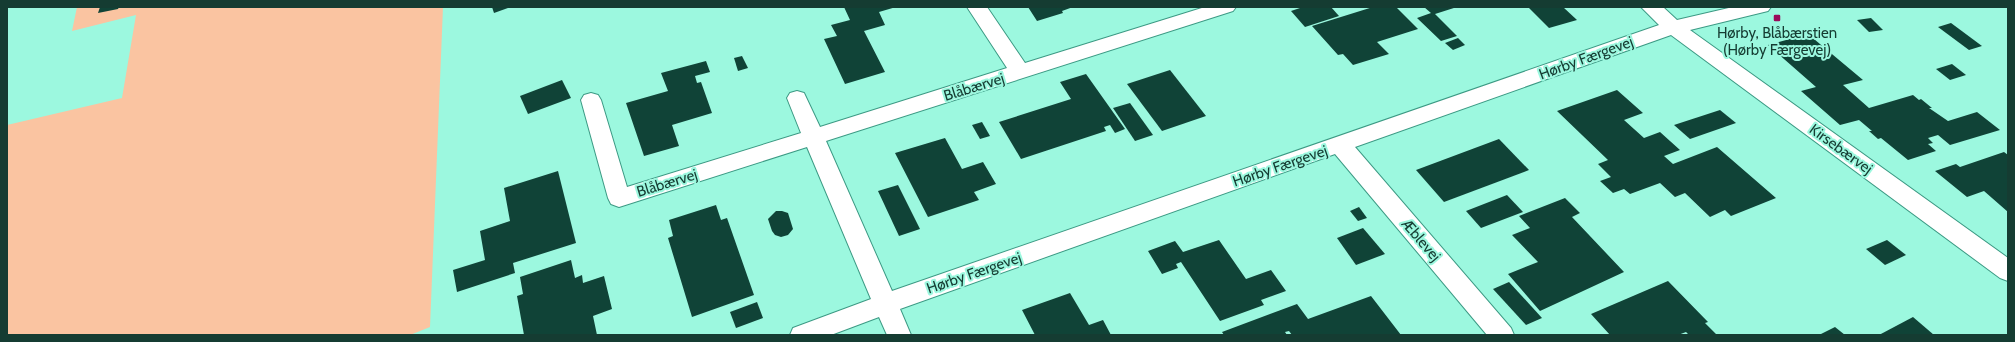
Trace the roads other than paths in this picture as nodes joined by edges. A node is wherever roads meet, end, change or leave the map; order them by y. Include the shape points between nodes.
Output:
1 (977, 7) edge
2 (1226, 7) edge
3 (1651, 7) edge
4 (1762, 7) edge
5 (1673, 27) junction
6 (1020, 72) junction
7 (797, 98) dead end
8 (591, 100) dead end
9 (813, 137) junction
10 (1340, 146) junction
11 (2008, 271) edge
12 (885, 304) junction
13 (802, 335) edge
14 (899, 335) edge
15 (1502, 335) edge

1 - 6 street, Blåbærvej
2 - 6 street, Blåbærvej
3 - 5 street, Kirsebærvej
4 - 5 street, Hørby Færgevej
5 - 10 street, Hørby Færgevej
5 - 11 street, Kirsebærvej
6 - 9 street, Blåbærvej
7 - 9 street
8 - 9 street, Blåbærvej via 619,198
9 - 12 street
10 - 12 street, Hørby Færgevej
10 - 15 street, Æblevej
12 - 13 street, Hørby Færgevej
12 - 14 street

